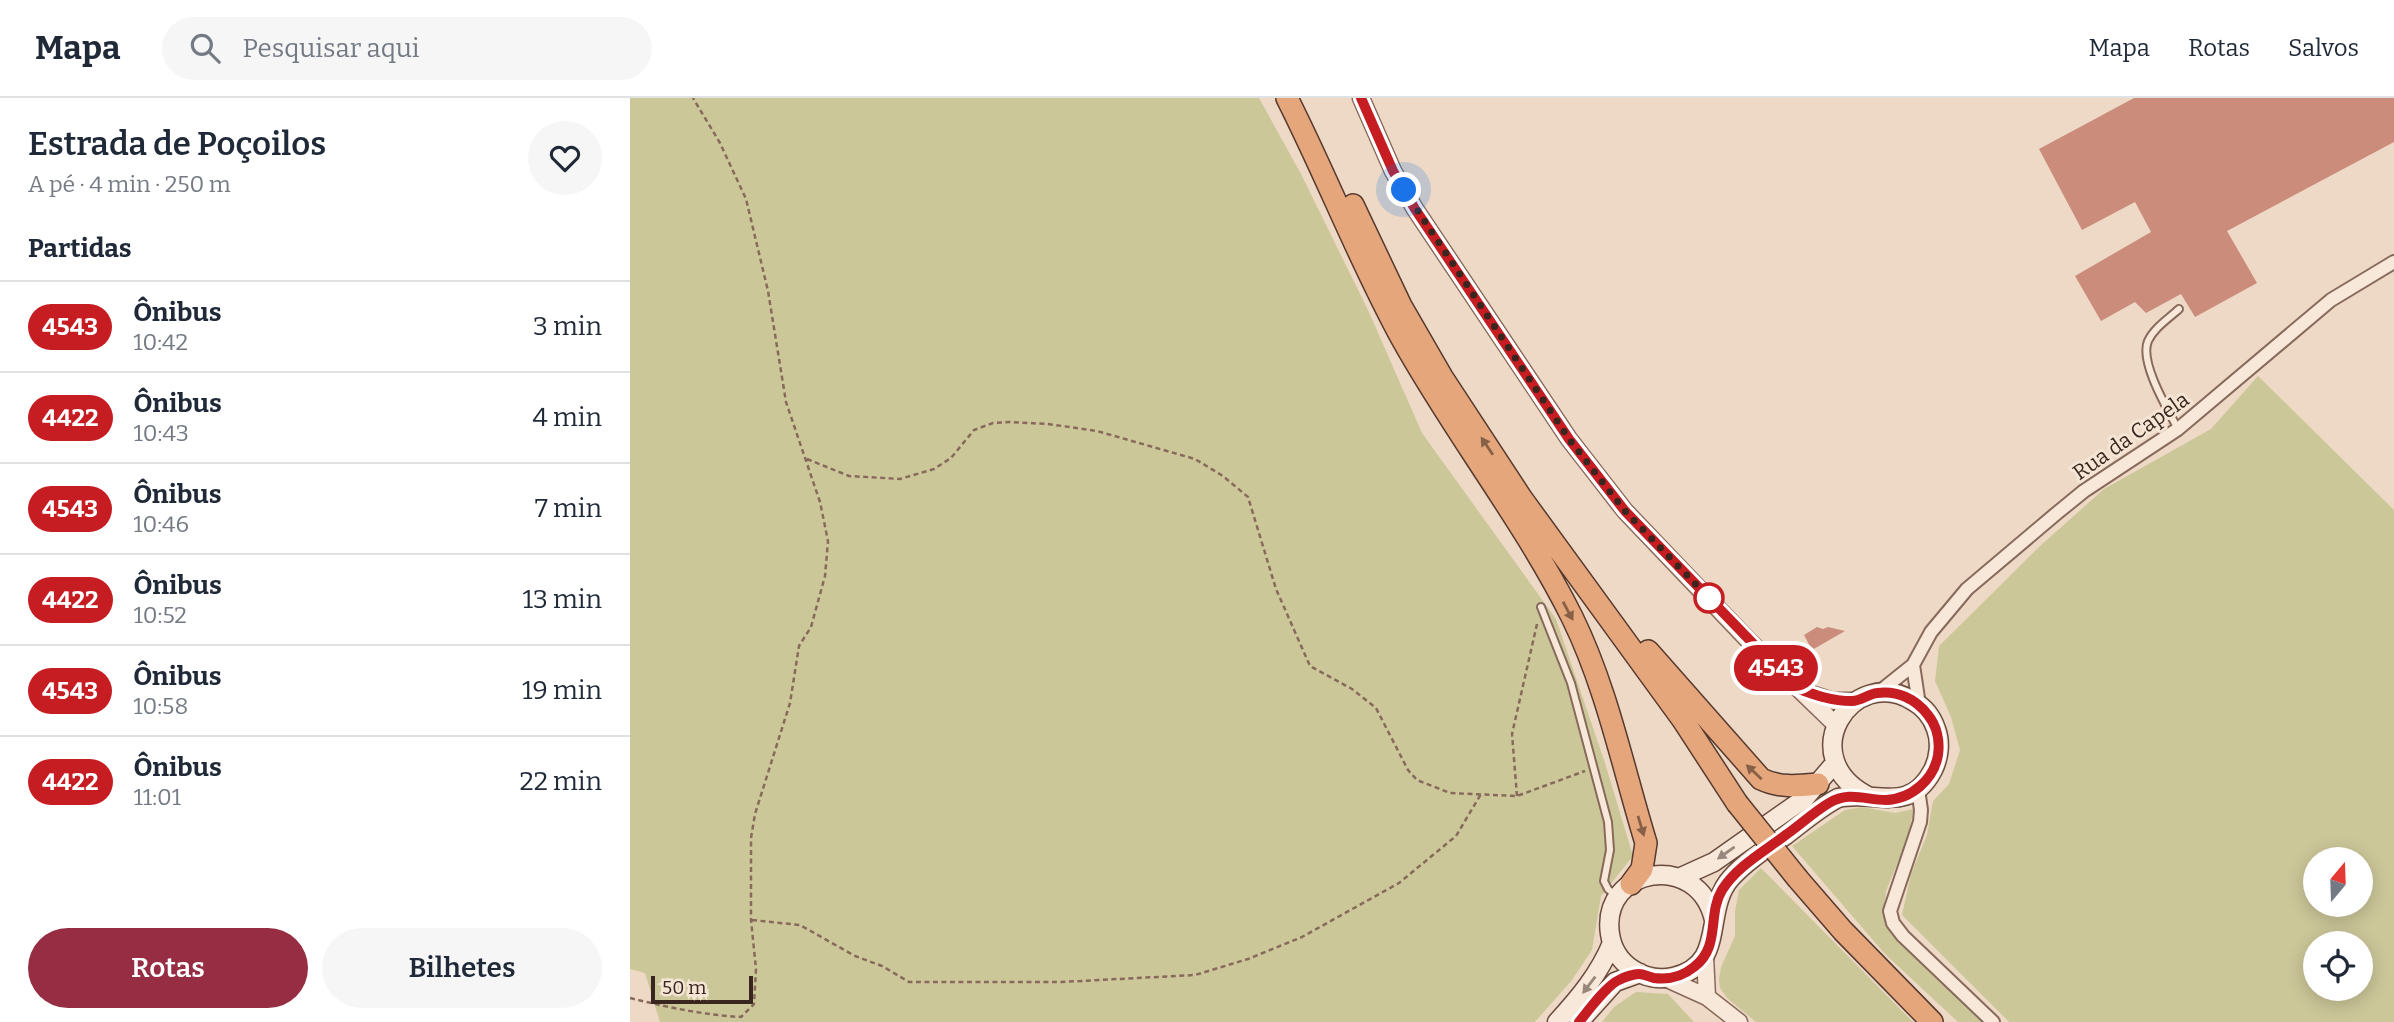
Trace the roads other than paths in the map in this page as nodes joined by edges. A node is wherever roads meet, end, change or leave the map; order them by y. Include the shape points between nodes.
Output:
1 (1287, 98) edge
2 (1303, 98) edge
3 (1361, 98) edge
4 (2394, 262) edge
5 (2179, 309) dead end
6 (2178, 429) junction
7 (1516, 504) junction
8 (1541, 607) road end
9 (1913, 665) junction
10 (1796, 688) junction
11 (1878, 693) junction
12 (1857, 701) junction
13 (1919, 705) junction
14 (1836, 725) junction
15 (1835, 763) junction
16 (1818, 784) junction
17 (1918, 789) junction
18 (1870, 797) junction
19 (1681, 877) junction
20 (1624, 890) junction
21 (1714, 920) junction
22 (1612, 943) junction
23 (1705, 956) junction
24 (1640, 974) junction
25 (1665, 978) junction
26 (1707, 997) junction
27 (1557, 1022) edge
28 (1579, 1022) edge
29 (1739, 1022) edge
30 (1932, 1022) edge
31 (1993, 1022) edge

1 - 7 highway via 1423,376
7 -> 2 highway via 1401,306
3 - 10 street via 1415,209 1569,439 1625,511
4 - 6 street, Rua da Capela via 2331,300
5 - 6 lane via 2147,343 2147,362
6 - 9 street, Rua da Capela via 2084,491 1967,589 1931,632
16 -> 7 highway via 1774,785 1751,770
7 -> 20 highway via 1590,659 1646,843 1642,869
7 - 30 highway, bridge via 1667,718 1843,931
8 - 20 lane via 1571,683 1611,836 1604,881 1608,889
9 - 11 street, Rua da Capela
9 - 13 street
10 - 12 street via 1833,701
10 - 14 street
11 - 12 main road
11 - 13 main road via 1907,697
12 - 14 main road
13 - 17 main road via 1937,731 1939,747 1929,778
14 - 15 main road via 1832,738
15 - 16 main road
15 - 18 main road via 1842,778
16 -> 19 main road via 1714,862
17 - 18 main road via 1886,800
17 - 31 street via 1920,822 1890,911 1903,936
18 - 21 main road via 1849,795 1829,803 1745,865 1722,890
19 - 20 main road via 1655,874
19 - 21 main road via 1703,894
20 - 22 main road via 1610,915
21 - 23 main road via 1714,935
22 - 24 main road via 1622,961
22 -> 27 main road via 1590,986
23 - 25 main road via 1683,974
23 - 26 street
24 - 25 main road
24 - 28 main road via 1615,982
25 - 26 street
26 - 29 street

